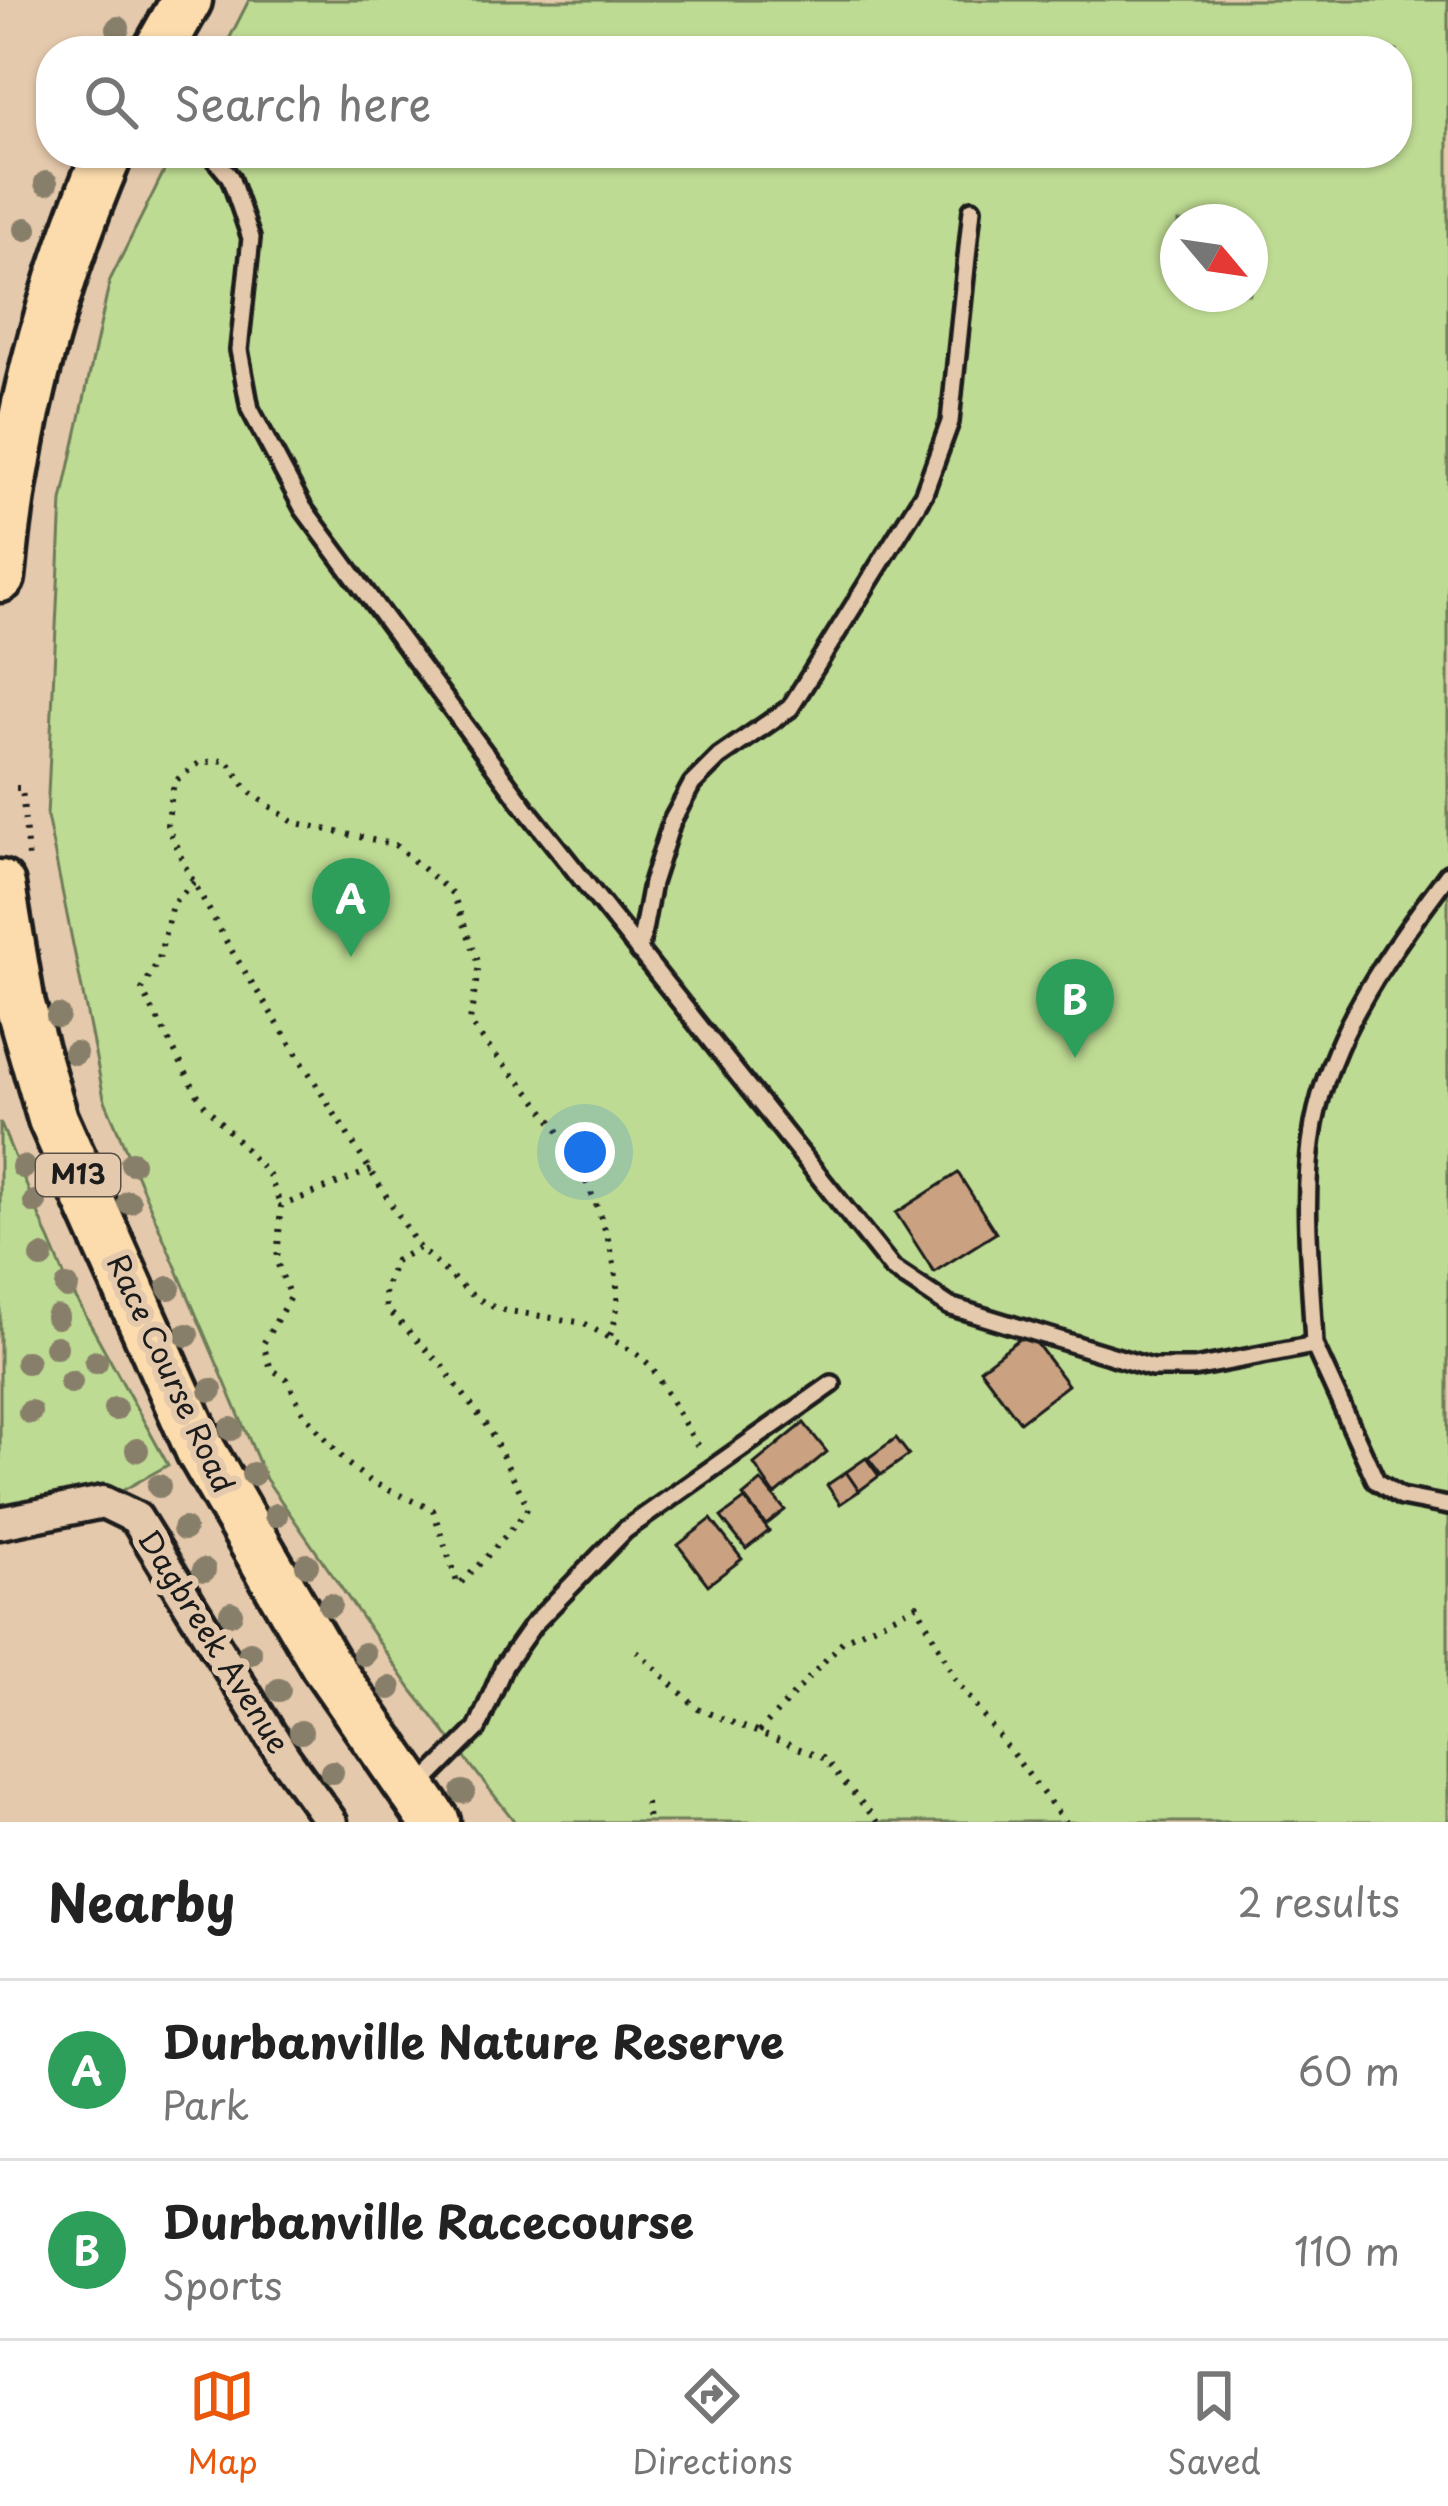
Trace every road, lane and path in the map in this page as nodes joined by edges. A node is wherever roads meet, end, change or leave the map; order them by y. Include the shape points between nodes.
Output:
1 (187, 0) edge
2 (167, 36) edge
3 (103, 168) edge
4 (222, 168) edge
5 (972, 209) dead end
6 (0, 577) edge
7 (16, 788) dead end
8 (14, 872) edge
9 (1448, 874) edge
10 (194, 881) junction
11 (639, 952) junction
12 (371, 1170) junction
13 (281, 1206) junction
14 (419, 1248) junction
15 (610, 1335) junction
16 (1314, 1345) junction
17 (832, 1384) dead end
18 (710, 1469) junction
19 (1448, 1506) edge
20 (0, 1523) edge
21 (637, 1651) dead end
22 (759, 1732) junction
23 (646, 1802) dead end
24 (424, 1808) edge
25 (331, 1822) edge
26 (648, 1822) edge
27 (878, 1822) edge
28 (1065, 1822) edge

1 - 2 main road
3 - 6 main road via 38,357
4 - 11 lane via 251,238 238,350 250,409 303,508
5 - 11 lane via 950,422 924,493 790,708 692,784 652,883
7 - 8 path
8 - 24 main road, Race Course Road / M13 via 20,1005 52,1119 201,1451 324,1662
9 - 16 lane via 1346,1024 1314,1124
10 - 12 path
10 - 13 path via 172,904 142,990 201,1101 268,1175
10 - 15 path via 166,825 174,782 199,763 226,760 248,791 293,822 395,845 453,894 479,964 470,1021 550,1118 583,1174 611,1252 621,1294
11 - 16 lane via 892,1268 949,1306 1152,1368
12 - 13 path
12 - 14 path
13 - 14 path via 277,1262 290,1298 263,1344 271,1369 287,1379 303,1413 348,1465 434,1510 458,1585 528,1508 489,1429 386,1308 395,1261
14 - 15 path via 497,1309
15 - 18 path via 651,1366
16 - 19 lane via 1376,1481 1401,1497
17 - 18 lane
18 - 24 lane via 625,1530 533,1625
20 - 25 street, Dagbreek Avenue via 103,1502 136,1518
21 - 22 path via 698,1709
22 - 27 path via 823,1758
22 - 28 path via 844,1640 916,1605 956,1679
23 - 26 path

